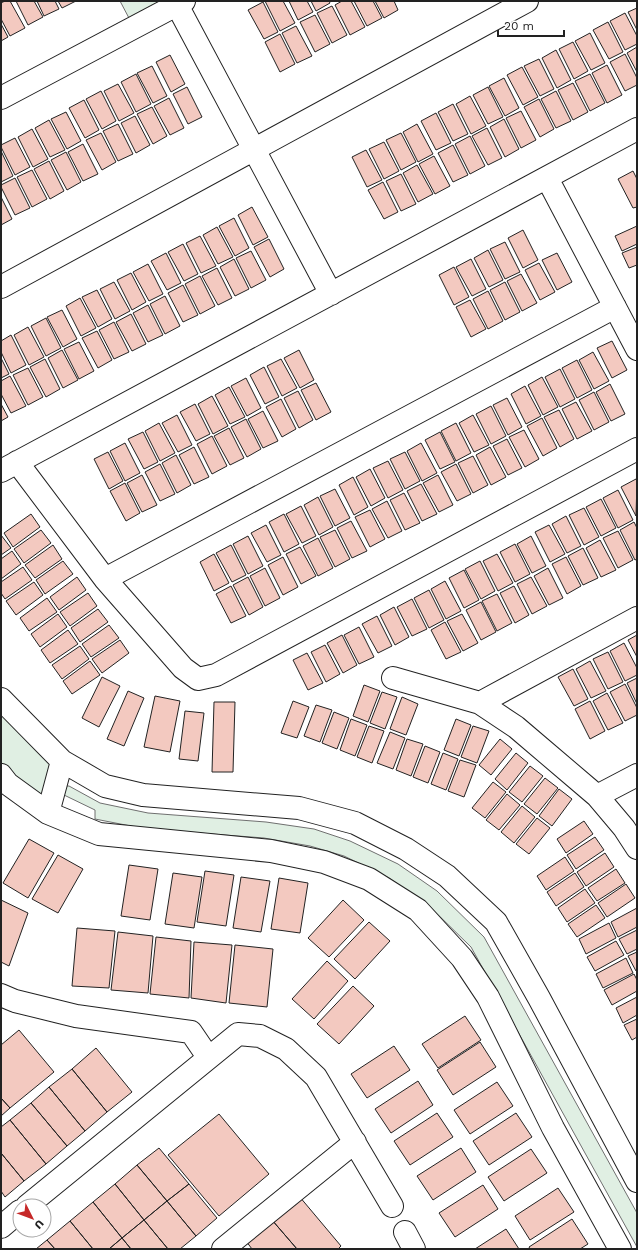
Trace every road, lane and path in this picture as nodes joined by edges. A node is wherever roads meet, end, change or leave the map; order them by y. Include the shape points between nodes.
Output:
1 (527, 1) edge
2 (181, 3) edge
3 (1, 98) edge
4 (637, 129) edge
5 (253, 149) junction
6 (547, 178) junction
7 (1, 287) edge
8 (331, 294) junction
9 (615, 307) junction
10 (637, 348) edge
11 (637, 449) edge
12 (9, 466) edge
13 (105, 579) junction
14 (637, 618) edge
15 (393, 678) dead end
16 (1, 699) edge
17 (480, 703) junction
18 (62, 761) junction
19 (1, 775) edge
20 (637, 775) edge
21 (597, 796) junction
22 (48, 813) junction
23 (637, 848) edge
24 (6, 1003) edge
25 (208, 1057) junction
26 (355, 1142) junction
27 (637, 1180) edge
28 (36, 1198) edge
29 (392, 1206) dead end
30 (12, 1218) edge
31 (1, 1227) edge
32 (223, 1249) edge
33 (620, 1249) edge

1 - 5 street
2 - 3 street
2 - 5 street
4 - 6 street
5 - 7 street
5 - 8 street
6 - 8 street
6 - 9 street
8 - 12 street
9 - 10 street
9 - 13 street
11 - 13 street via 216,675 198,680 183,668
12 - 13 street
14 - 17 street
15 - 17 street
16 - 18 street
17 - 21 street via 516,727
18 - 22 street
18 - 27 street via 105,786 143,795 299,808 355,823 406,849 447,876 496,922
19 - 22 street via 8,784
20 - 21 street
21 - 23 street
22 - 33 street via 99,834 271,851 324,862 369,879 418,910 462,958 488,997 553,1128
24 - 25 street via 76,1016 191,1032
25 - 26 street via 238,1034 260,1036 286,1049 316,1078
25 - 28 street
26 - 29 street
26 - 32 street
30 - 31 street

